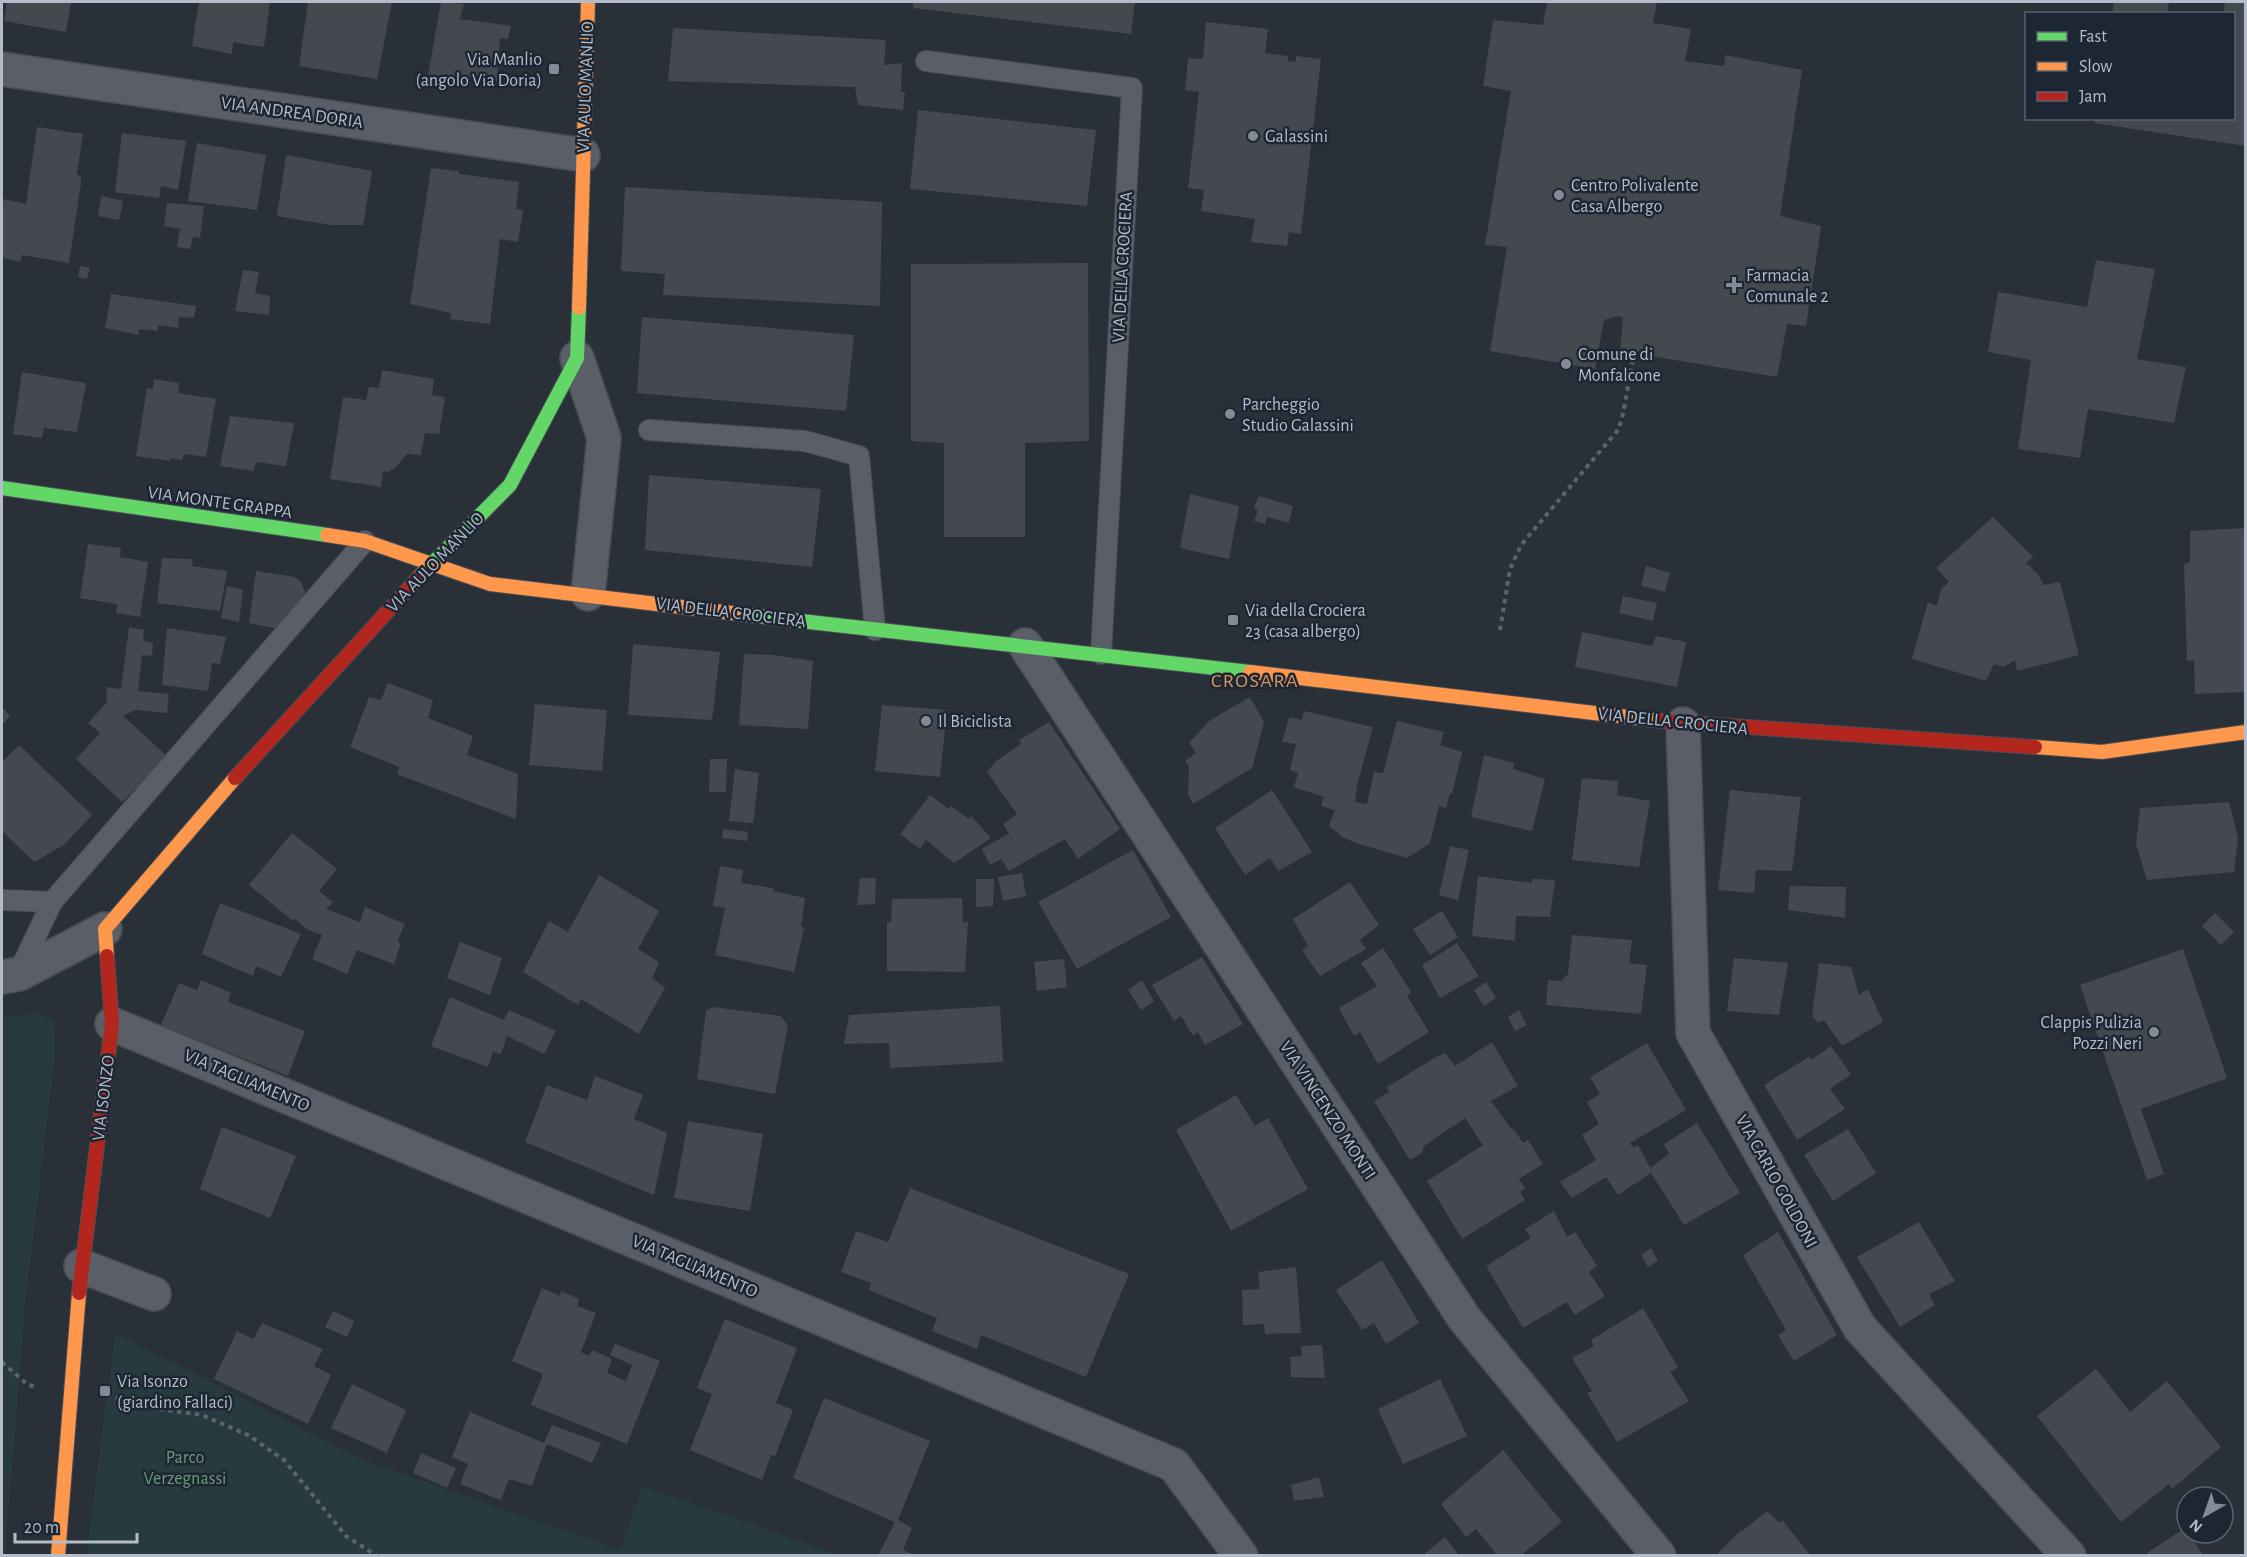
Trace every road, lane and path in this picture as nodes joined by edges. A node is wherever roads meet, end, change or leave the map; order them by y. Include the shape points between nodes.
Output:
1 (588, 2) edge
2 (926, 61) dead end
3 (2, 69) edge
4 (583, 155) junction
5 (1634, 354) dead end
6 (577, 358) junction
7 (650, 430) dead end
8 (2, 488) edge
9 (365, 542) junction
10 (432, 563) junction
11 (588, 594) junction
12 (874, 630) junction
13 (1500, 630) dead end
14 (1025, 645) junction
15 (1101, 654) junction
16 (1683, 724) junction
17 (2246, 732) edge
18 (2, 900) edge
19 (52, 902) junction
20 (105, 929) junction
21 (10, 975) edge
22 (112, 1024) junction
23 (81, 1266) junction
24 (154, 1294) dead end
25 (2, 1362) edge
26 (37, 1387) dead end
27 (107, 1395) dead end
28 (58, 1556) edge
29 (377, 1556) edge
30 (1241, 1556) edge
31 (1659, 1556) edge
32 (2069, 1556) edge

1 - 4 street, VIA AULO MANLIO
2 - 15 lane, VIA DELLA CROCIERA via 1132,88
3 - 4 street, VIA ANDREA DORIA
4 - 6 street, VIA AULO MANLIO
5 - 13 path via 1618,430 1521,545 1510,569
6 - 10 street, VIA AULO MANLIO via 510,485
6 - 11 street via 604,438
7 - 12 lane via 805,441 859,456
8 - 9 street, VIA MONTE GRAPPA
9 - 10 street, VIA MONTE GRAPPA
9 - 19 lane
10 - 11 street, VIA DELLA CROCIERA via 490,584
10 - 20 street, VIA AULO MANLIO via 251,759
11 - 12 street, VIA DELLA CROCIERA
12 - 14 street, VIA DELLA CROCIERA
14 - 15 street, VIA DELLA CROCIERA
14 - 31 street, VIA VINCENZO MONTI via 1464,1318
15 - 16 street, VIA DELLA CROCIERA
16 - 17 street, VIA DELLA CROCIERA via 2102,752
16 - 32 street, VIA CARLO GOLDONI via 1693,1033 1860,1328
18 - 19 lane
19 - 21 lane
20 - 21 street, VIA AULO MANLIO
20 - 22 street, VIA ISONZO
22 - 23 street, VIA ISONZO
22 - 30 street, VIA TAGLIAMENTO via 1174,1465
23 - 24 street
23 - 28 street, VIA ISONZO
25 - 26 path via 28,1385
27 - 29 path via 158,1409 202,1415 248,1435 284,1460 346,1536

